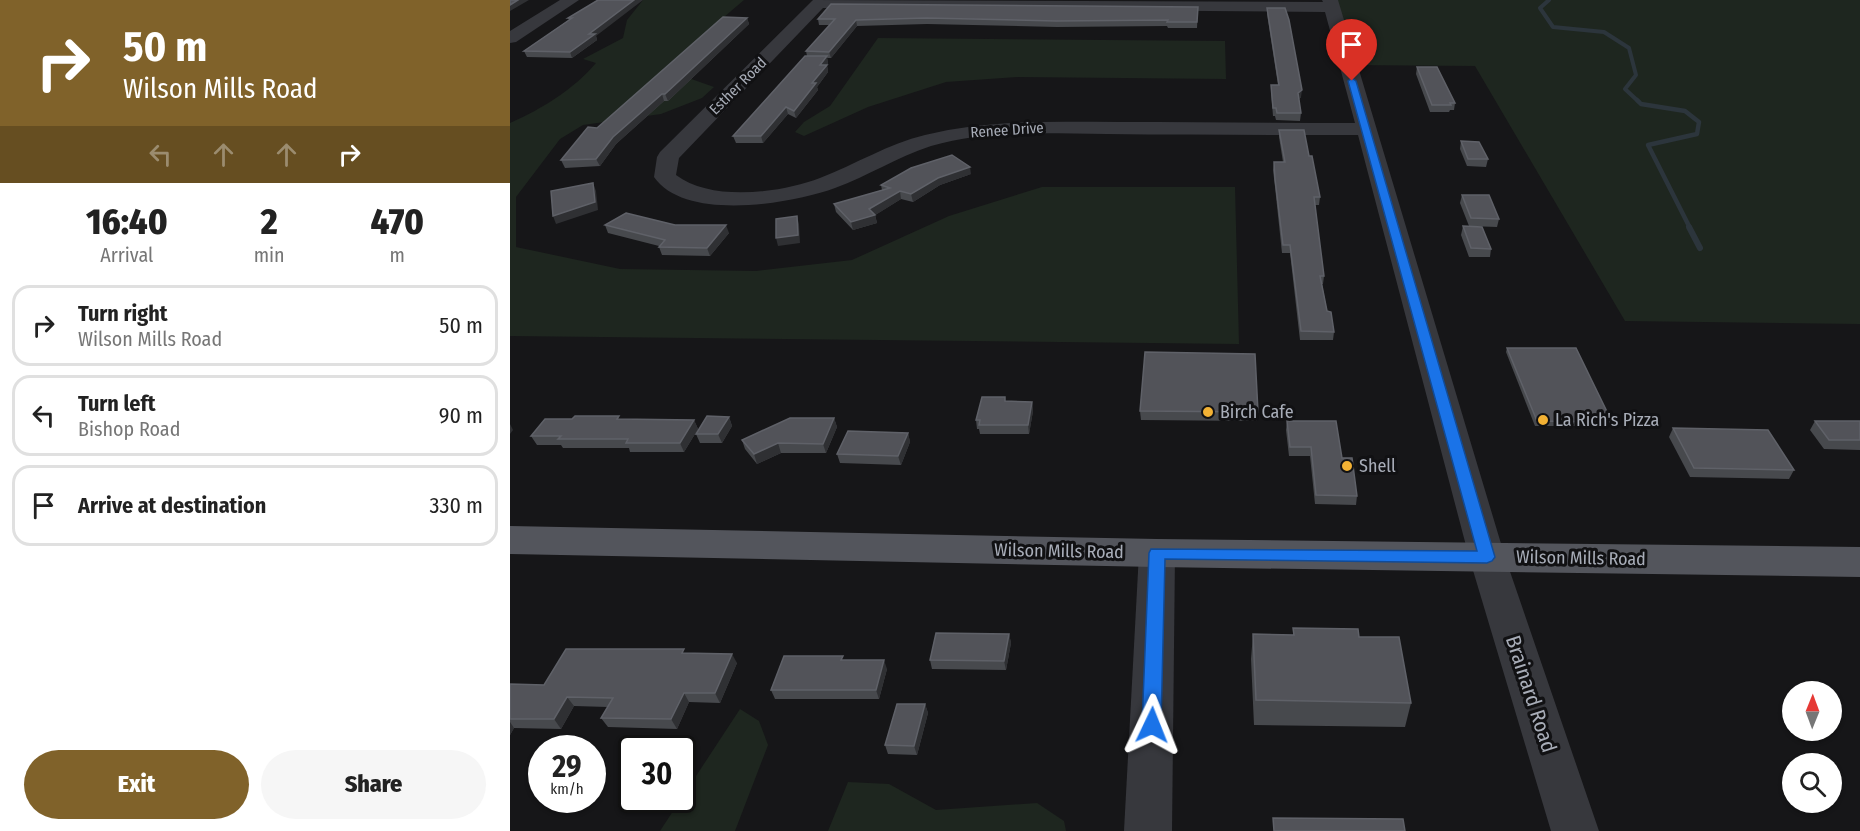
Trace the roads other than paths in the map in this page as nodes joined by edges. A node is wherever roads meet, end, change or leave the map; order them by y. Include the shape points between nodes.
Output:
1 (571, 0) edge
2 (821, 2) edge
3 (1331, 4) edge
4 (510, 38) edge
5 (1365, 129) junction
6 (665, 177) joint
7 (510, 540) edge
8 (1157, 553) junction
9 (1487, 557) junction
10 (1860, 562) edge
11 (1148, 831) edge
12 (1575, 831) edge

1 - 4 street
2 - 3 street
2 - 6 street, Esther Road via 668,157
3 - 5 street, Brainard Road
5 - 6 street, Renee Drive via 995,128 929,140 827,183 789,193 713,198 680,189
5 - 9 street, Brainard Road
7 - 8 main road, Wilson Mills Road
8 - 9 main road, Wilson Mills Road
8 - 11 street
9 - 10 main road, Wilson Mills Road
9 - 12 street, Brainard Road

